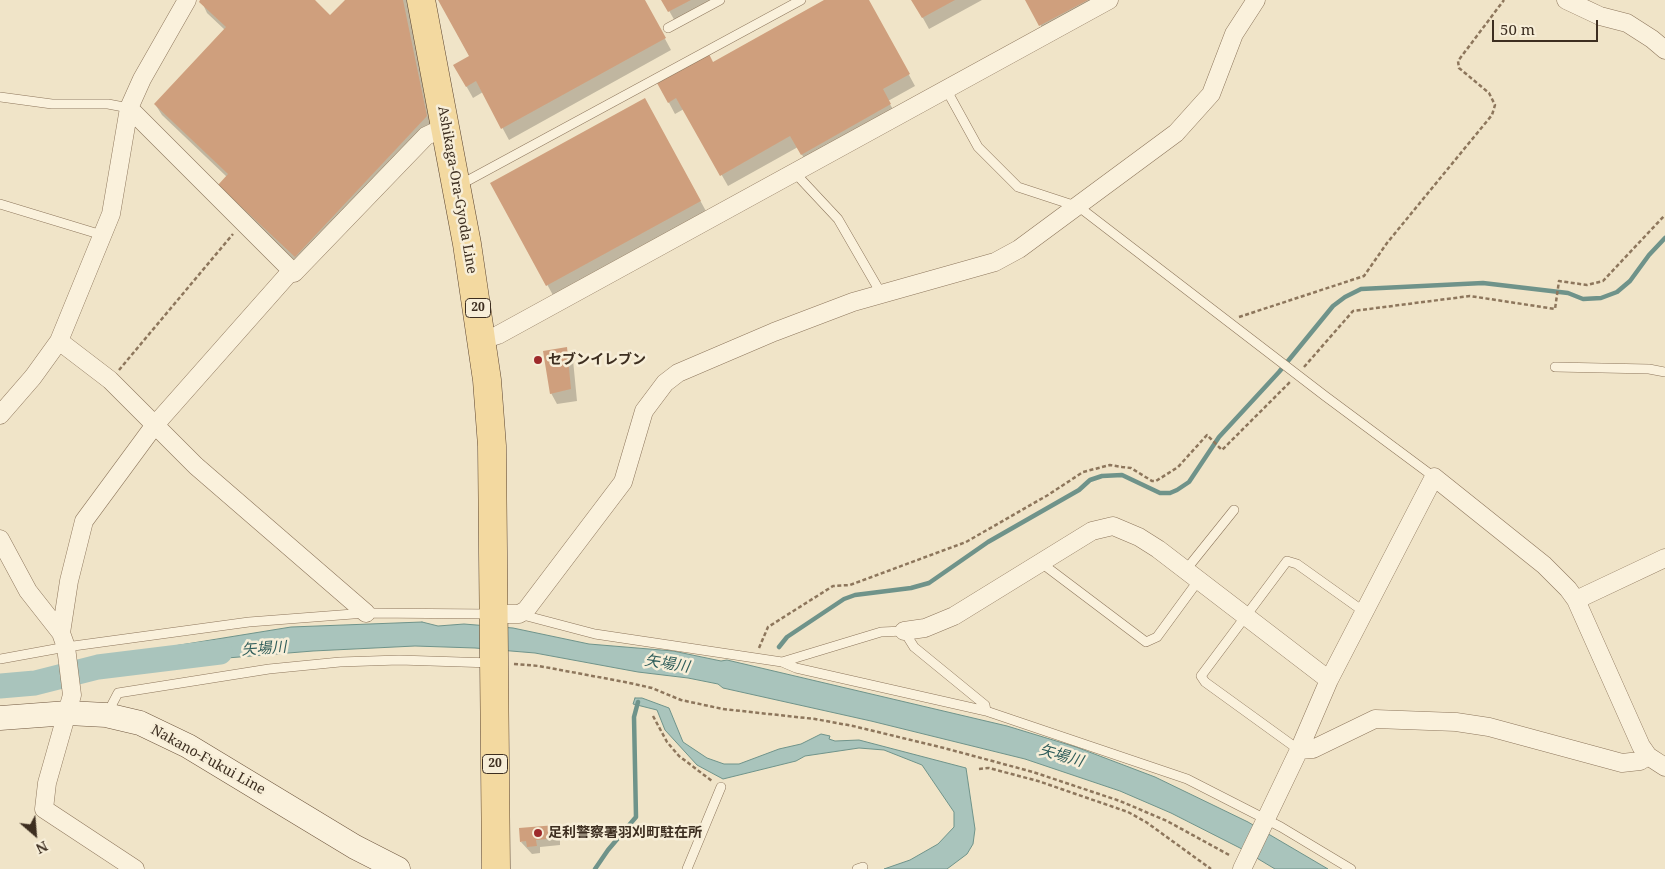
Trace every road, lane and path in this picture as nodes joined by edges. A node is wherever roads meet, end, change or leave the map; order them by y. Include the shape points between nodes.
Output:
1 (187, 0) edge
2 (422, 0) edge
3 (720, 0) edge
4 (801, 0) edge
5 (1109, 0) edge
6 (1256, 0) edge
7 (1504, 0) edge
8 (1566, 0) edge
9 (668, 28) dead end
10 (1665, 50) edge
11 (946, 89) junction
12 (0, 96) edge
13 (129, 108) junction
14 (445, 127) junction
15 (795, 173) junction
16 (455, 183) junction
17 (0, 204) edge
18 (1079, 207) junction
19 (1665, 215) edge
20 (243, 222) junction
21 (102, 236) junction
22 (292, 270) junction
23 (882, 295) junction
24 (1223, 318) junction
25 (482, 340) junction
26 (60, 341) junction
27 (1555, 367) dead end
28 (1665, 372) edge
29 (1297, 373) junction
30 (110, 380) junction
31 (0, 415) edge
32 (154, 426) junction
33 (1434, 477) junction
34 (1234, 510) dead end
35 (0, 539) edge
36 (1665, 558) edge
37 (1039, 561) junction
38 (1192, 576) junction
39 (1576, 600) junction
40 (1363, 611) junction
41 (366, 613) junction
42 (503, 616) junction
43 (1245, 617) junction
44 (904, 631) junction
45 (65, 645) junction
46 (0, 659) edge
47 (756, 659) junction
48 (499, 662) junction
49 (782, 662) junction
50 (1329, 680) junction
51 (70, 704) junction
52 (986, 711) junction
53 (106, 716) junction
54 (653, 716) dead end
55 (0, 718) edge
56 (1299, 750) junction
57 (1648, 756) junction
58 (1665, 767) edge
59 (979, 769) dead end
60 (721, 787) joint
61 (1266, 821) junction
62 (1242, 863) edge
63 (135, 869) edge
64 (398, 869) edge
65 (496, 869) edge
66 (687, 869) edge
67 (1211, 869) edge
68 (1351, 869) edge

1 - 13 street
2 - 14 main road, Ashikaga-Ora-Gyoda Line / 20
3 - 9 lane
4 - 16 lane via 467,181
5 - 11 street
6 - 18 street via 1234,34 1212,94 1176,133
7 - 24 path via 1458,60 1459,68 1489,94 1495,105 1492,115 1387,243 1364,276 1242,317
8 - 10 street via 1600,16 1627,23
11 - 15 street
11 - 18 lane via 978,147 1018,187
12 - 13 lane via 52,104 108,104
13 - 20 street
13 - 21 street via 111,214
14 - 16 main road, Ashikaga-Ora-Gyoda Line / 20
14 - 22 street via 426,136 294,272
15 - 23 lane via 838,218
15 - 25 street via 498,335
16 - 25 main road, Ashikaga-Ora-Gyoda Line / 20
17 - 21 lane
18 - 23 street via 995,262
18 - 24 lane
19 - 29 path via 1603,281 1587,285 1559,281 1555,309 1470,296 1352,311
20 - 22 street
20 - 30 path
21 - 26 street
22 - 32 street
23 - 42 street via 853,302 774,332 678,373 665,382 644,411 622,482 532,601
24 - 29 lane
25 - 42 main road, Ashikaga-Ora-Gyoda Line / 20
26 - 30 street
26 - 31 street
27 - 28 lane
29 - 33 lane
29 - 47 path via 1222,450 1207,435 1178,467 1156,481 1131,468 1110,465 1091,469 966,542 850,585 833,586 768,627
30 - 32 street
32 - 41 street
32 - 45 street via 84,521 69,581
33 - 39 street via 1544,565
33 - 40 street
34 - 38 lane
35 - 45 street via 28,591
36 - 39 street
37 - 38 street via 1092,531 1113,526 1139,537
37 - 38 lane via 1146,642 1157,637
37 - 44 street via 954,616 925,628
38 - 43 street
39 - 57 street
40 - 43 lane via 1297,564 1287,562
40 - 50 street
41 - 42 lane
41 - 45 lane via 248,622
42 - 47 lane
42 - 48 main road, 20
43 - 50 street
43 - 56 lane via 1201,676
44 - 49 lane via 881,632
44 - 52 lane via 914,647 985,705
45 - 46 lane
45 - 51 street
47 - 49 lane
48 - 53 lane via 399,660 269,669 118,693
48 - 62 path via 625,682 652,688 681,700 724,709 815,718 1033,772 1120,801 1167,821
48 - 65 main road, 20
49 - 52 lane via 796,668
50 - 56 street
51 - 53 main road, Nakano-Fukui Line
51 - 55 main road, Nakano-Fukui Line
51 - 63 street via 47,783 44,809
52 - 61 lane via 1187,778
53 - 64 main road, Nakano-Fukui Line via 163,732
54 - 60 path via 679,756
56 - 57 street via 1313,749 1375,719 1456,722 1489,727 1622,763 1640,761
56 - 61 street
57 - 58 street
59 - 67 path via 990,768 1030,779 1128,812
60 - 66 lane
61 - 62 street
61 - 68 lane

